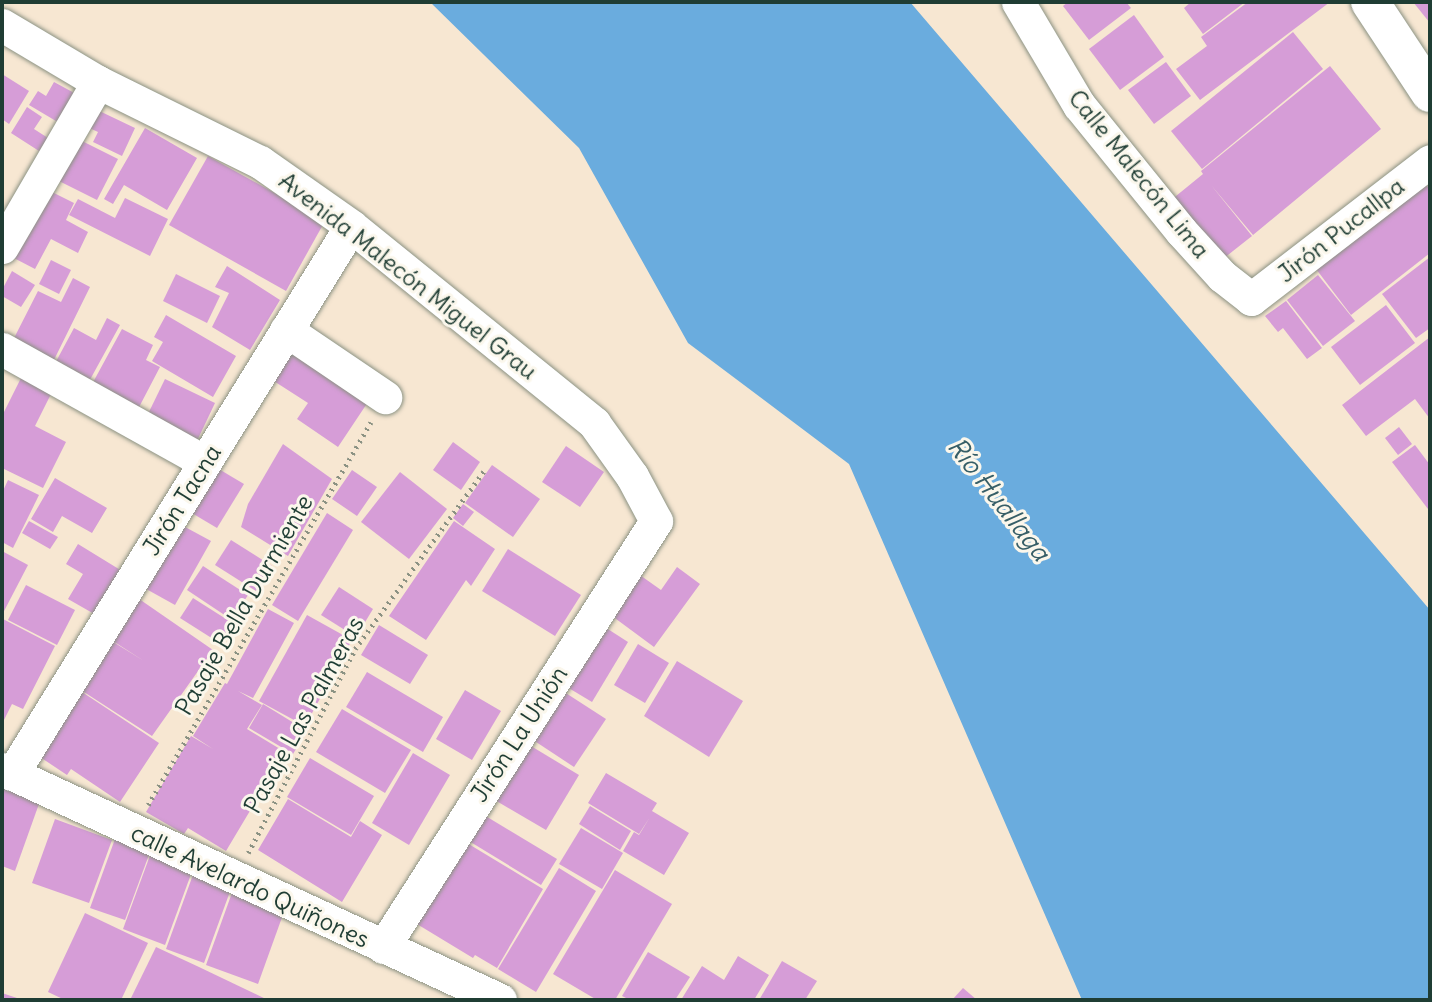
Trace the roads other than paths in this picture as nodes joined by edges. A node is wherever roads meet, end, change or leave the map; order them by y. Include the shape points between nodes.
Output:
1 (1018, 2) edge
2 (1370, 2) edge
3 (2, 25) edge
4 (98, 82) junction
5 (1430, 93) edge
6 (1430, 160) edge
7 (351, 226) junction
8 (2, 247) edge
9 (1251, 299) joint
10 (286, 330) junction
11 (2, 349) edge
12 (385, 397) road end
13 (205, 462) junction
14 (656, 521) joint
15 (7, 772) edge
16 (383, 947) junction
17 (500, 1000) edge

1 - 9 street, Calle Malecón Lima via 1079,105 1181,231 1222,276
2 - 5 highway
3 - 4 street, Avenida Malecón Miguel Grau
4 - 7 street, Avenida Malecón Miguel Grau via 260,162
4 - 8 street
6 - 9 street, Jirón Pucallpa
7 - 10 street, Jirón Tacna
7 - 14 street, Avenida Malecón Miguel Grau via 594,423 632,476
10 - 12 street
10 - 13 street, Jirón Tacna
11 - 13 street
13 - 15 street, Jirón Tacna
14 - 16 street, Jirón La Unión
15 - 16 street, calle Avelardo Quiñones
16 - 17 street, calle Avelardo Quiñones

